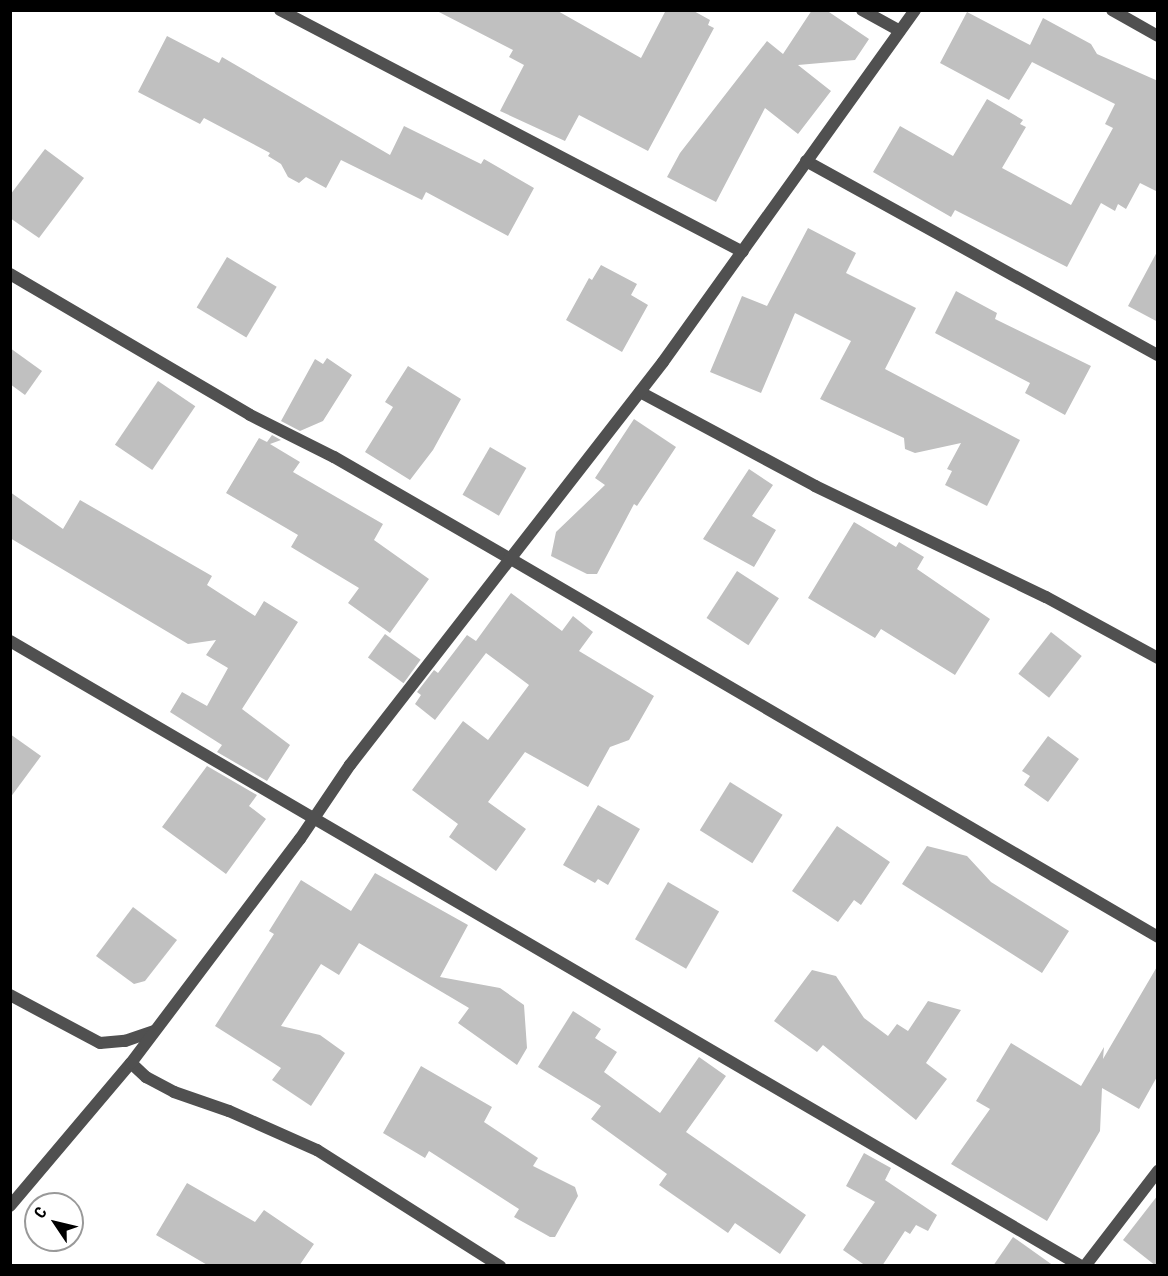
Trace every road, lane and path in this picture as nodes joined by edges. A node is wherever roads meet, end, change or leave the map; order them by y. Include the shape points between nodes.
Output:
1 (279, 10) edge
2 (862, 10) edge
3 (915, 10) edge
4 (1112, 10) edge
5 (900, 31) junction
6 (1158, 36) edge
7 (806, 160) junction
8 (743, 252) junction
9 (10, 274) edge
10 (1158, 355) edge
11 (640, 392) junction
12 (509, 558) junction
13 (10, 641) edge
14 (1158, 658) edge
15 (313, 820) junction
16 (1158, 937) edge
17 (10, 995) edge
18 (154, 1031) junction
19 (131, 1063) junction
20 (1158, 1171) edge
21 (10, 1206) edge
22 (500, 1266) edge
23 (1083, 1266) edge

1 - 8 street
2 - 5 street
3 - 5 street
4 - 6 street
5 - 7 street
7 - 8 street
7 - 10 street
8 - 11 street
9 - 12 street via 250,415 333,457
11 - 12 street
11 - 14 street via 815,486 1046,597
12 - 15 street
12 - 16 street
13 - 15 street
15 - 18 street
15 - 23 street
17 - 18 street via 100,1042 124,1041
18 - 19 street
19 - 21 street
19 - 22 street via 146,1077 174,1092 229,1111 317,1150
20 - 23 street

